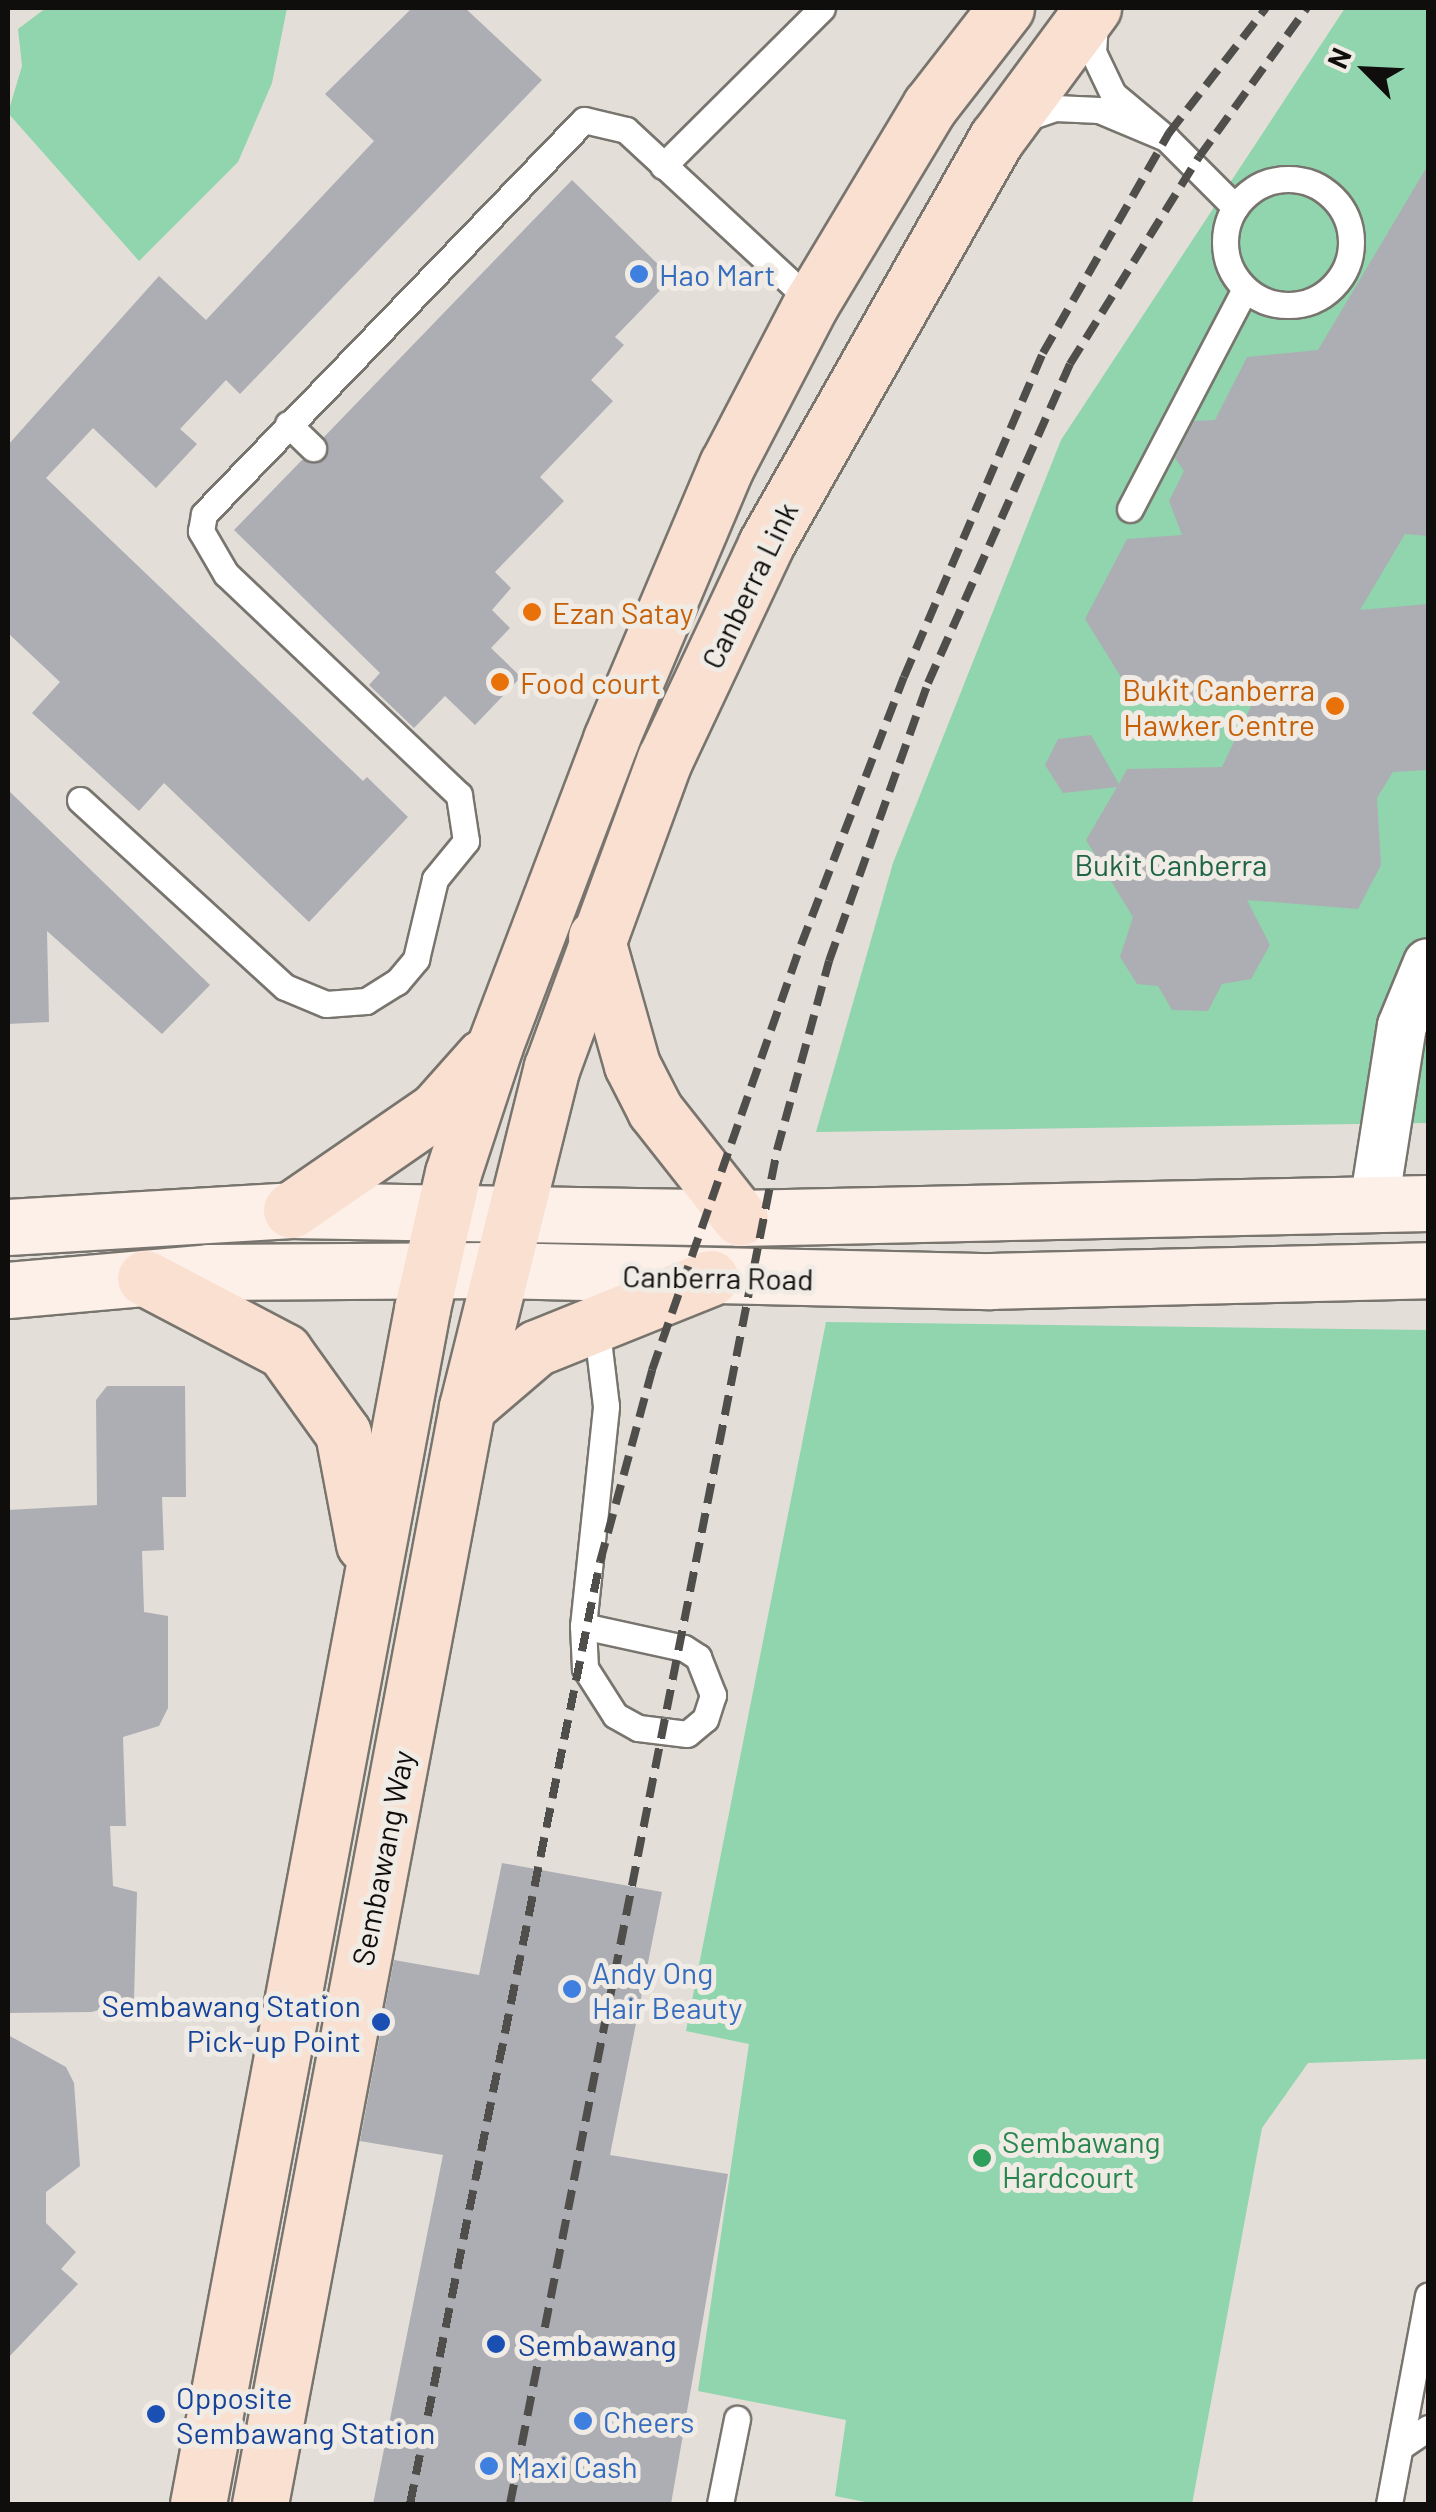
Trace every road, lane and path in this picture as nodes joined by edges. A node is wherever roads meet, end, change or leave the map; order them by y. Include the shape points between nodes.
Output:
1 (822, 8) edge
2 (1006, 8) edge
3 (1094, 8) edge
4 (1007, 125) junction
5 (1166, 138) junction
6 (664, 166) junction
7 (1235, 206) junction
8 (1245, 290) junction
9 (812, 302) junction
10 (288, 424) junction
11 (313, 448) dead end
12 (1130, 509) dead end
13 (80, 800) dead end
14 (596, 937) junction
15 (1424, 983) edge
16 (494, 1045) junction
17 (1428, 1203) edge
18 (1374, 1204) junction
19 (291, 1210) junction
20 (511, 1214) junction
21 (442, 1216) junction
22 (740, 1218) junction
23 (8, 1227) edge
24 (431, 1270) junction
25 (496, 1270) junction
26 (1428, 1270) edge
27 (145, 1278) junction
28 (710, 1278) junction
29 (8, 1290) edge
30 (596, 1322) junction
31 (467, 1407) junction
32 (370, 1571) junction
33 (584, 1626) junction
34 (1428, 2296) edge
35 (736, 2419) dead end
36 (1428, 2428) edge
37 (1400, 2446) junction
38 (198, 2504) edge
39 (260, 2504) edge
40 (720, 2504) edge
41 (1389, 2504) edge

1 - 6 lane
2 - 9 main road, Canberra Link via 930,106
3 - 4 main road, Canberra Link
3 - 5 lane via 1093,52 1113,94
4 - 5 lane via 1055,108 1099,110
4 - 14 main road, Canberra Link via 766,544 664,759
5 - 7 lane
6 - 9 lane
6 - 10 lane via 626,130 584,120
7 - 8 lane via 1226,254
7 - 8 lane via 1261,185 1303,180 1338,204 1351,244 1347,266 1320,297 1281,306
8 - 12 lane
9 - 16 main road, Canberra Link via 727,465 611,739
10 - 11 lane
10 - 13 lane via 214,500 201,531 226,574 458,795 466,841 435,879 416,959 397,982 366,1001 326,1004 286,987
14 - 20 main road, Canberra Link
14 - 22 main road via 648,1095
15 - 18 street via 1402,1026
16 - 19 main road via 436,1110
16 - 21 main road, Canberra Link
17 - 18 main road, Canberra Road
18 - 22 main road, Canberra Road
19 - 21 main road, Canberra Road
19 - 23 main road, Canberra Road
20 - 21 main road, Canberra Road
20 - 22 main road, Canberra Road
20 - 25 main road, Sembawang Way
21 - 24 main road, Sembawang Way
24 - 25 main road, Canberra Road
24 - 27 main road, Canberra Road
24 - 32 main road, Sembawang Way
25 - 28 main road, Canberra Road
25 - 31 main road, Sembawang Way
26 - 28 main road, Canberra Road via 992,1281
27 - 29 main road, Canberra Road
27 - 32 main road via 284,1350 343,1433
28 - 30 main road
30 - 31 main road via 536,1348
30 - 33 lane via 606,1406
31 - 39 main road, Sembawang Way
32 - 38 main road, Sembawang Way via 320,1877
33 - 33 lane via 684,1648 698,1657 713,1695 705,1719 687,1734 665,1737 616,1715 585,1668
34 - 37 lane
35 - 40 lane
36 - 37 lane
37 - 41 lane

